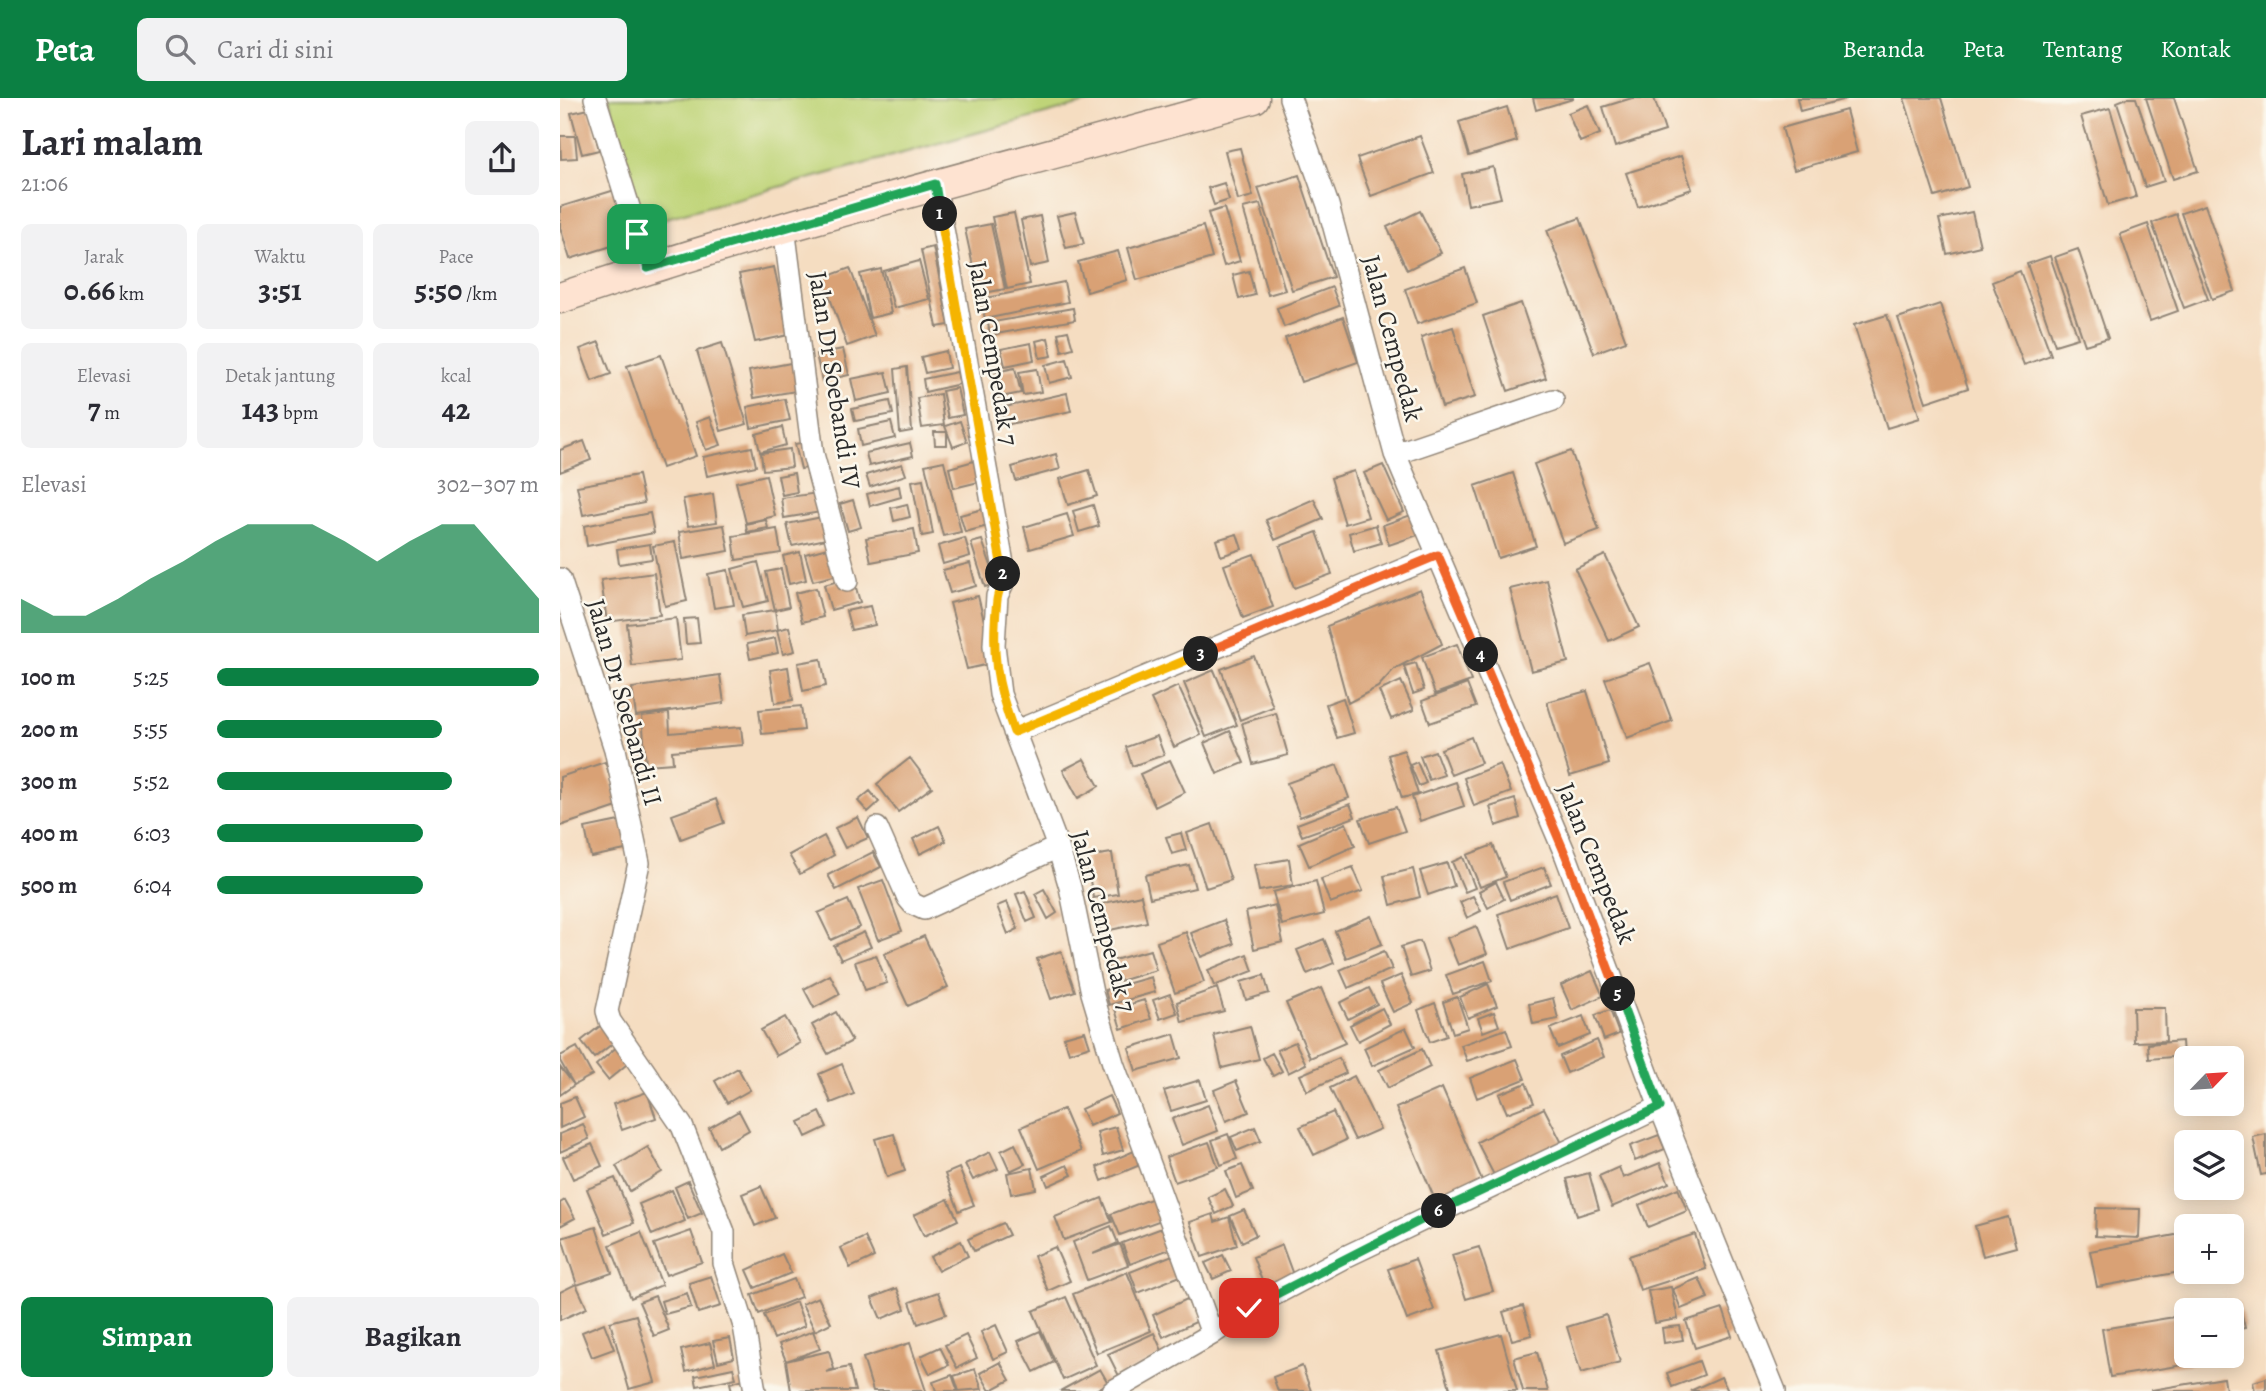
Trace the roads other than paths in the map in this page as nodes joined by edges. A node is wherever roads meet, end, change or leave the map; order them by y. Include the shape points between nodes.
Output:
1 (596, 98) edge
2 (1254, 98) edge
3 (1290, 98) edge
4 (935, 184) junction
5 (784, 227) junction
6 (648, 268) junction
7 (560, 299) edge
8 (1553, 400) dead end
9 (1395, 454) junction
10 (1438, 555) junction
11 (560, 579) edge
12 (847, 581) dead end
13 (1014, 732) junction
14 (877, 828) dead end
15 (1058, 847) junction
16 (1660, 1107) junction
17 (1212, 1334) junction
18 (755, 1391) edge
19 (1113, 1391) edge
20 (1775, 1391) edge

1 - 6 street
2 - 4 main road
3 - 9 street, Jalan Cempedak via 1328,205
4 - 5 main road
4 - 13 street, Jalan Cempedak 7 via 1004,569 994,645 1000,694
5 - 6 main road
5 - 12 street, Jalan Dr Soebandi IV via 813,454
6 - 7 main road
8 - 9 street
9 - 10 street, Jalan Cempedak
10 - 13 street
10 - 16 street, Jalan Cempedak via 1566,856
11 - 18 street, Jalan Dr Soebandi II via 615,749 639,863 607,1011 682,1126 724,1232 724,1263 744,1326
13 - 15 street, Jalan Cempedak 7
14 - 15 street via 908,898 924,909
15 - 17 street, Jalan Cempedak 7 via 1113,1063
16 - 17 street via 1347,1256 1249,1308
16 - 20 street, Jalan Cempedak
17 - 19 street

